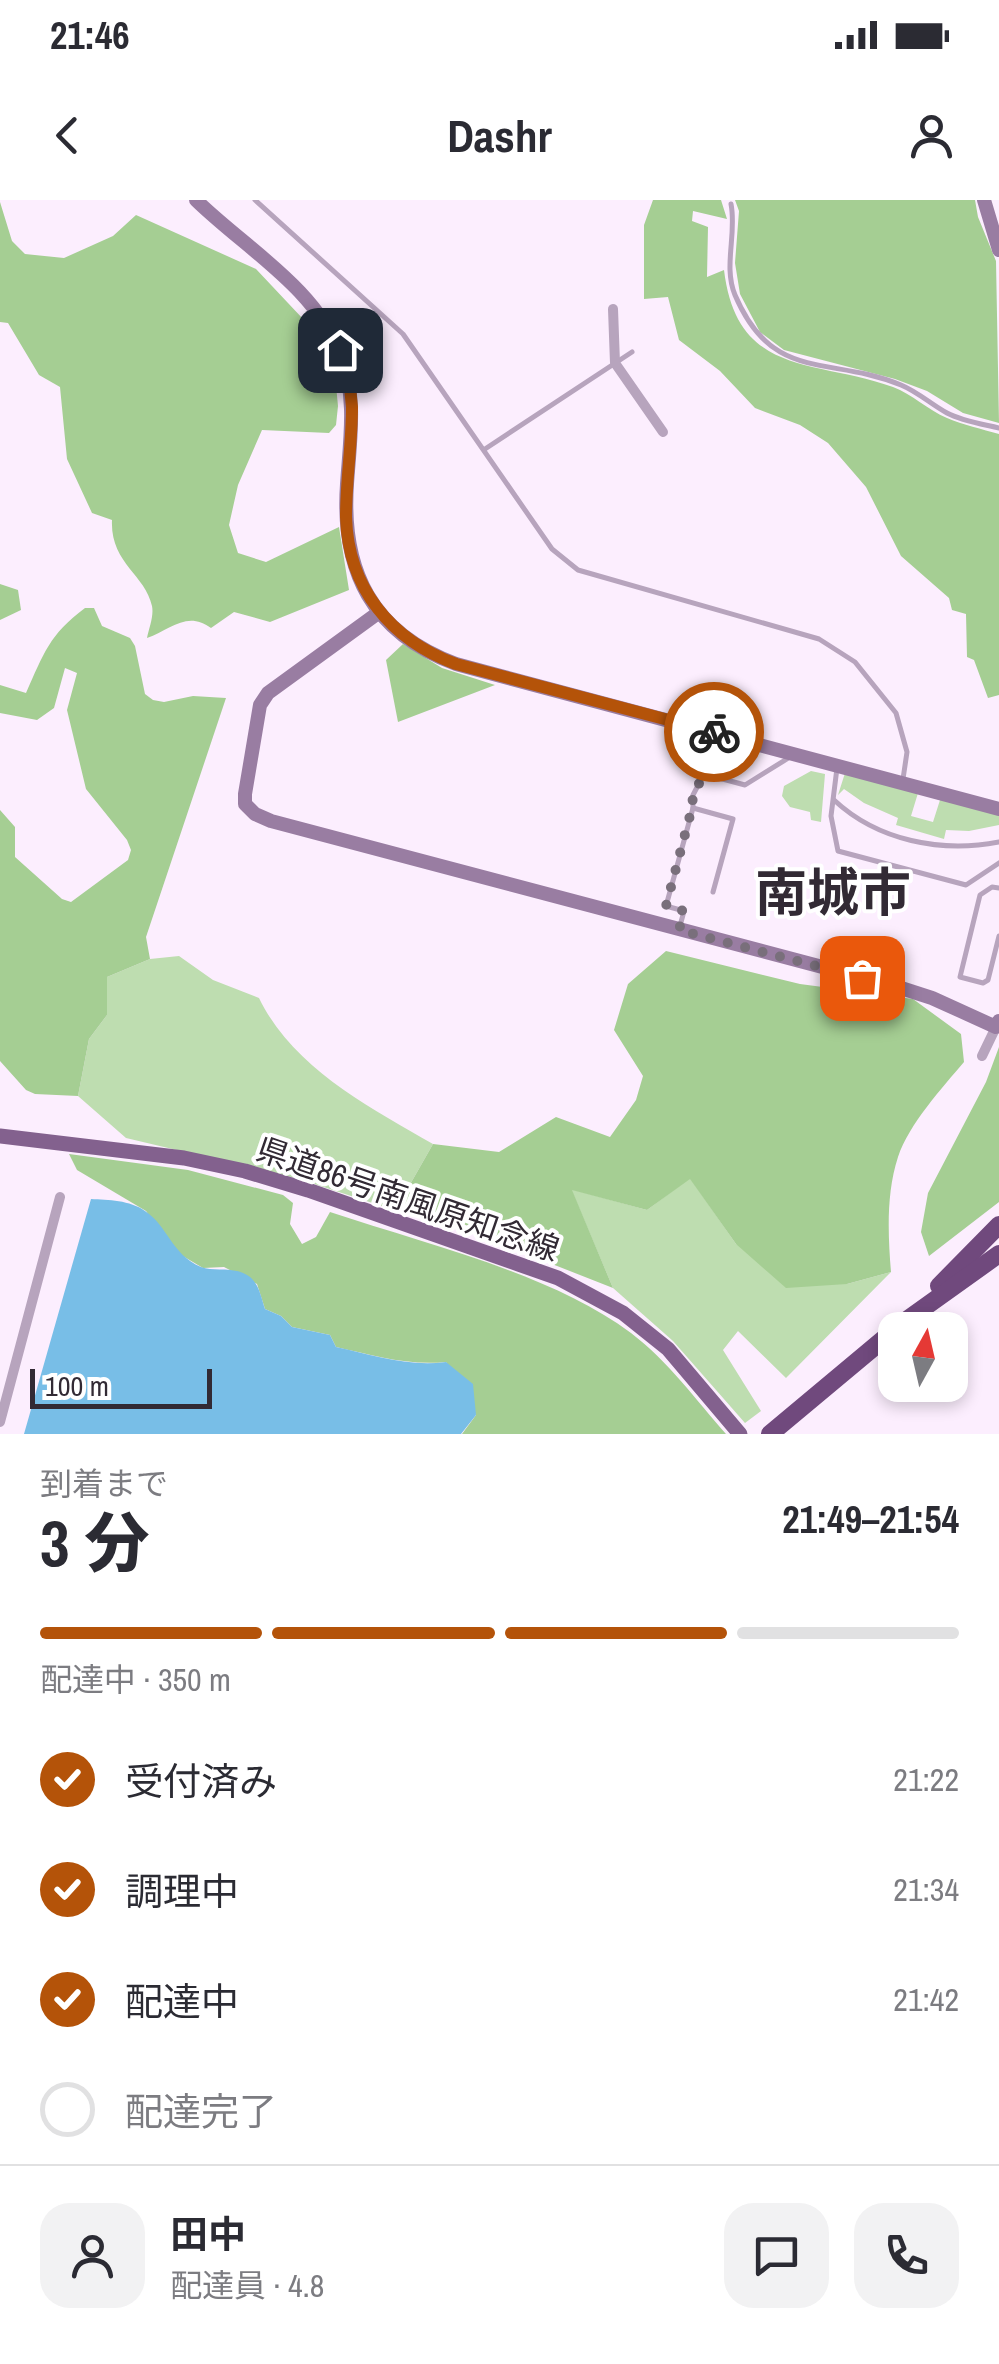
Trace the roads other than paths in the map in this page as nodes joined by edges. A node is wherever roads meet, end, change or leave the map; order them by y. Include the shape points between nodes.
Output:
1 (196, 200) edge
2 (254, 200) edge
3 (984, 200) edge
4 (731, 204) dead end
5 (999, 250) edge
6 (613, 309) dead end
7 (632, 352) dead end
8 (615, 363) junction
9 (999, 428) edge
10 (663, 432) dead end
11 (483, 450) junction
12 (378, 613) junction
13 (714, 732) junction
14 (797, 753) junction
15 (838, 765) junction
16 (704, 774) junction
17 (903, 782) junction
18 (832, 798) junction
19 (692, 808) junction
20 (999, 809) edge
21 (999, 842) edge
22 (999, 863) edge
23 (999, 888) edge
24 (713, 892) dead end
25 (679, 930) junction
26 (999, 936) edge
27 (998, 1024) edge
28 (982, 1056) dead end
29 (0, 1136) edge
30 (60, 1197) dead end
31 (999, 1225) edge
32 (999, 1254) edge
33 (914, 1312) edge
34 (918, 1312) edge
35 (878, 1344) edge
36 (0, 1422) edge
37 (772, 1433) edge
38 (740, 1434) edge

1 - 12 street via 308,302 340,350 352,407 348,537
2 - 11 lane via 403,334
3 - 5 street
4 - 9 lane via 733,291 764,343 806,362 902,385 951,416
6 - 8 street
7 - 8 lane
8 - 10 street
8 - 11 lane
11 - 17 lane via 552,549 578,570 819,638 856,662 896,713 908,752
12 - 13 street via 419,648 456,664
12 - 25 street via 268,693 260,705 245,804 272,822
13 - 14 street
13 - 16 lane
14 - 15 street
14 - 16 lane via 745,785
15 - 17 street
15 - 18 lane
16 - 19 lane
17 - 20 street
18 - 21 lane via 886,833 936,846
18 - 22 lane via 838,851 966,885
19 - 24 lane via 732,819
19 - 25 lane via 666,906 684,911
23 - 26 lane via 980,895 960,977 988,980
25 - 27 street via 898,987
27 - 28 street
29 - 38 main road, 県道86号南風原知念線 via 245,1171 558,1278 668,1348
30 - 36 street
31 - 33 highway
32 - 34 highway
35 - 37 highway

